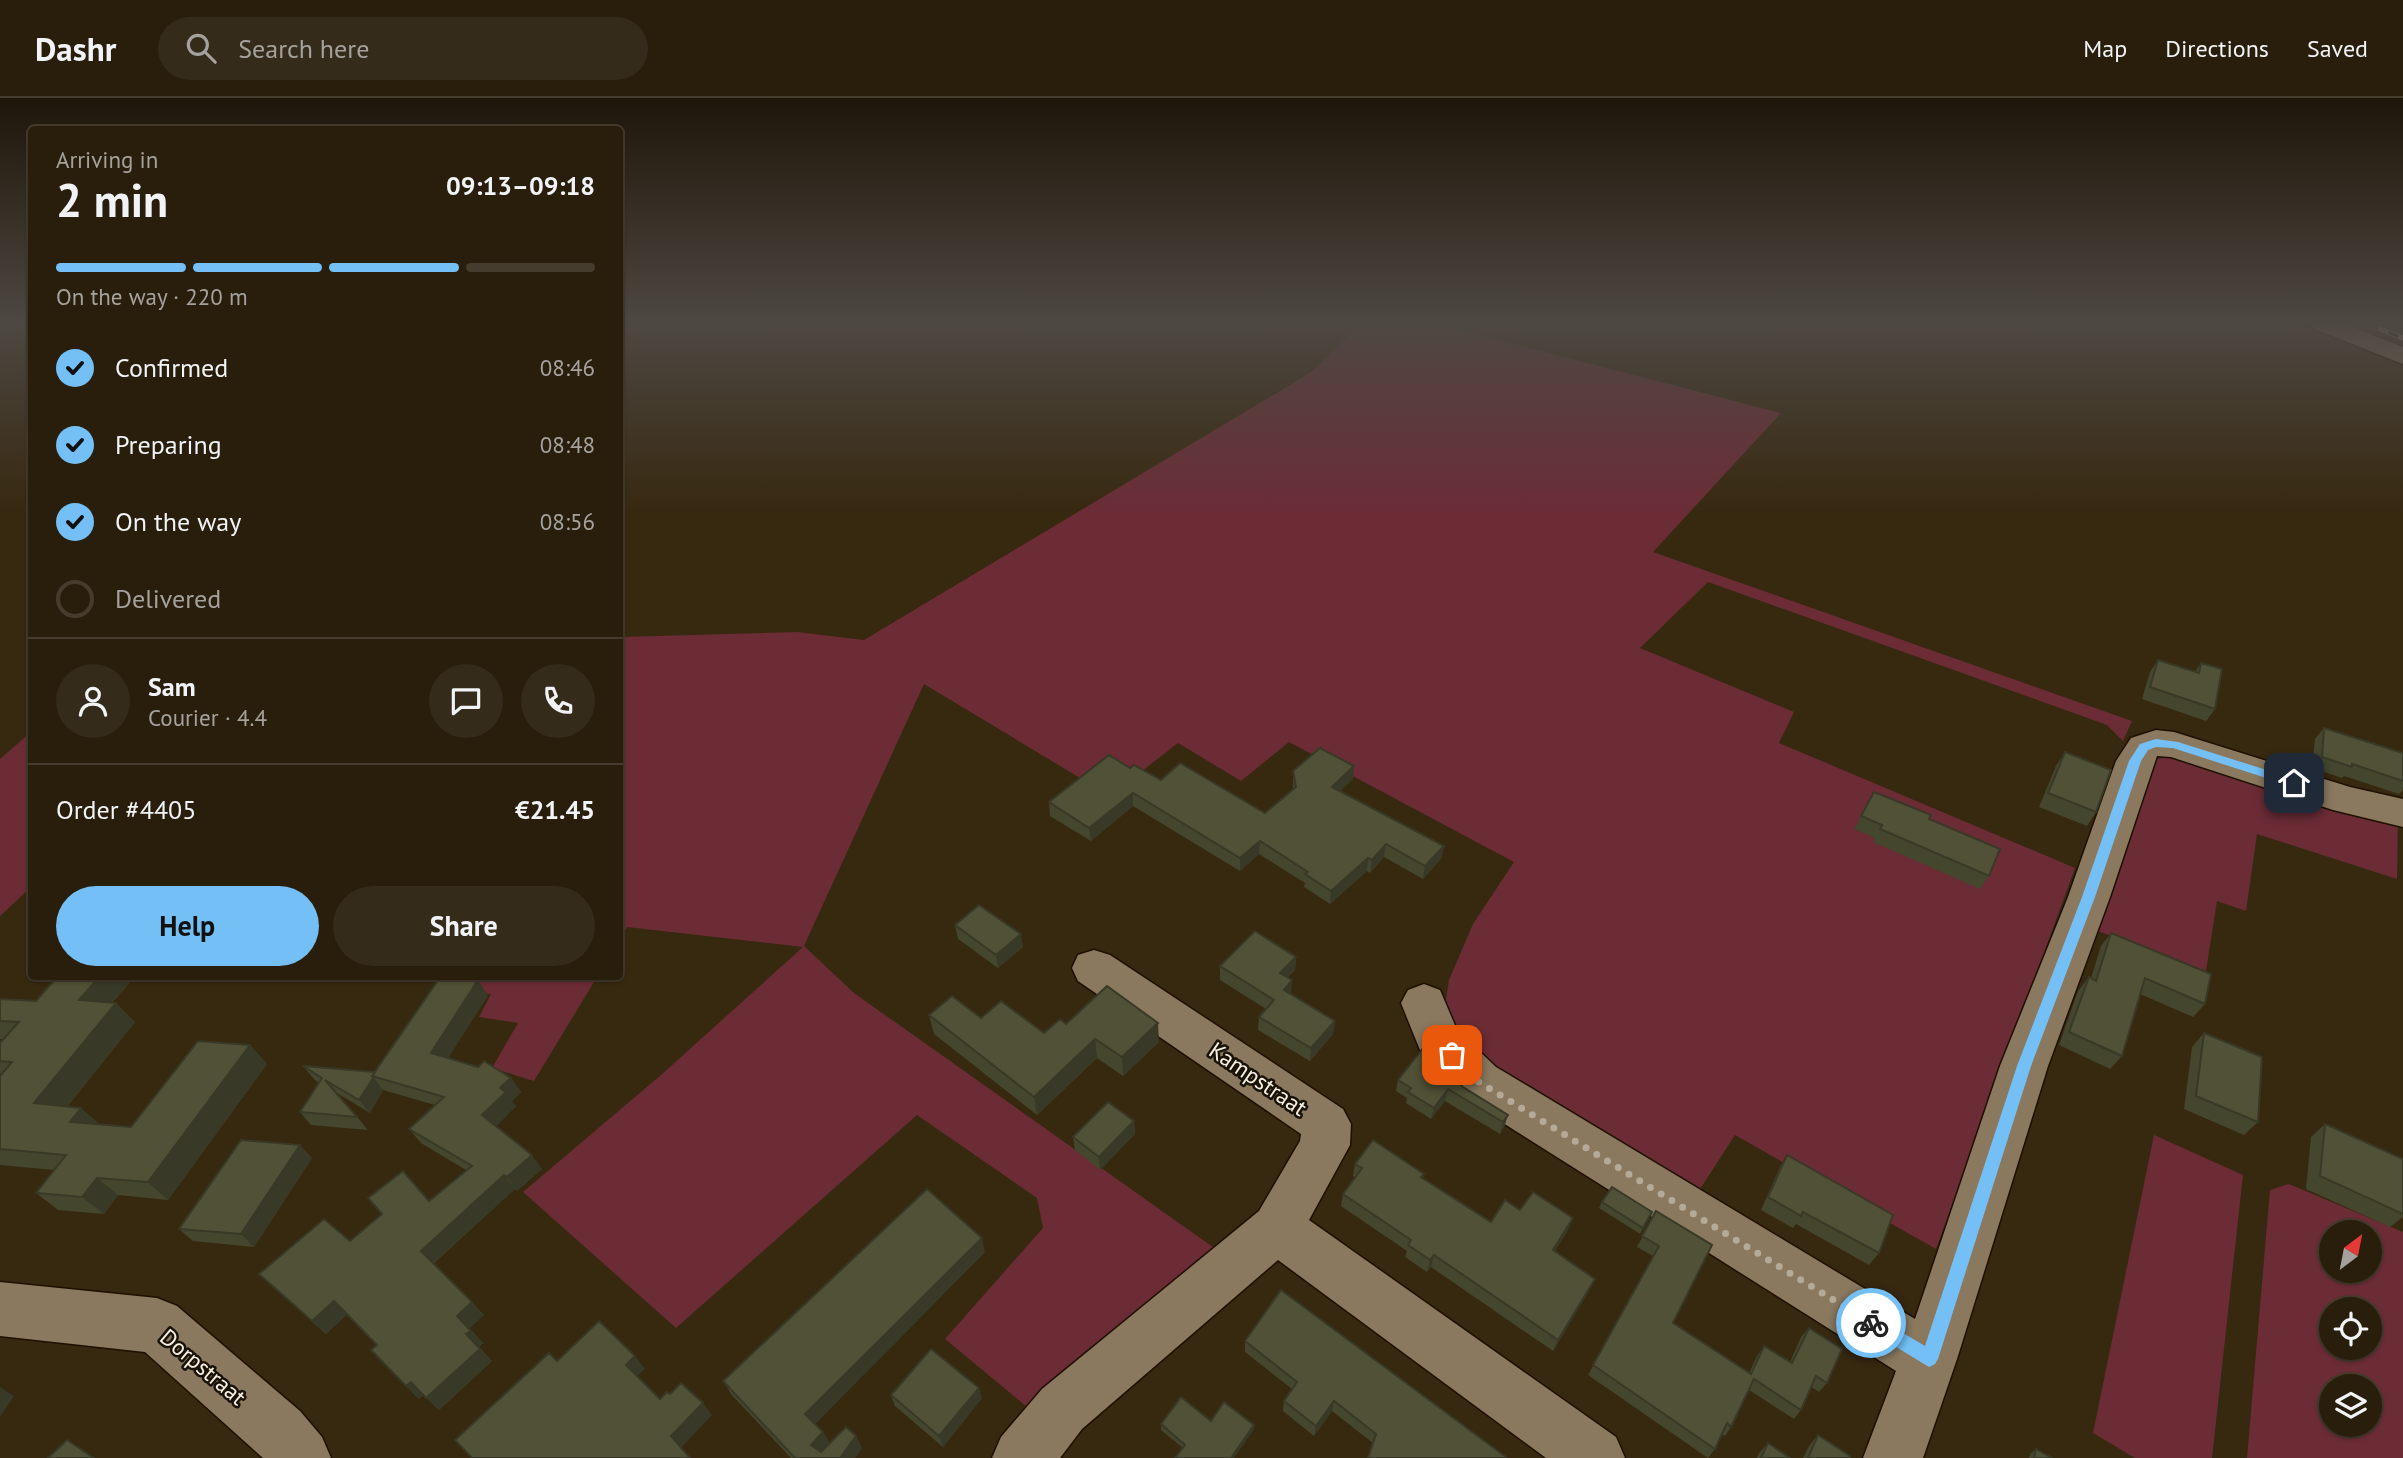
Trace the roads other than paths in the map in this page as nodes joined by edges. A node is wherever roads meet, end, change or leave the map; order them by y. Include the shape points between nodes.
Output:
1 (2403, 813) edge
2 (1094, 968) dead end
3 (1424, 1003) dead end
4 (1277, 1228) junction
5 (0, 1309) edge
6 (1929, 1359) junction
7 (301, 1458) edge
8 (1022, 1458) edge
9 (1595, 1458) edge
10 (1893, 1458) edge

1 - 6 street via 2174,745 2144,747 2024,1066
2 - 4 street, Kampstraat via 1326,1124 1325,1145
3 - 6 street via 1438,1041 1479,1082
4 - 8 street, Kampstraat via 1062,1409
4 - 9 street
5 - 7 street, Dorpstraat via 158,1326 279,1432
6 - 10 street

